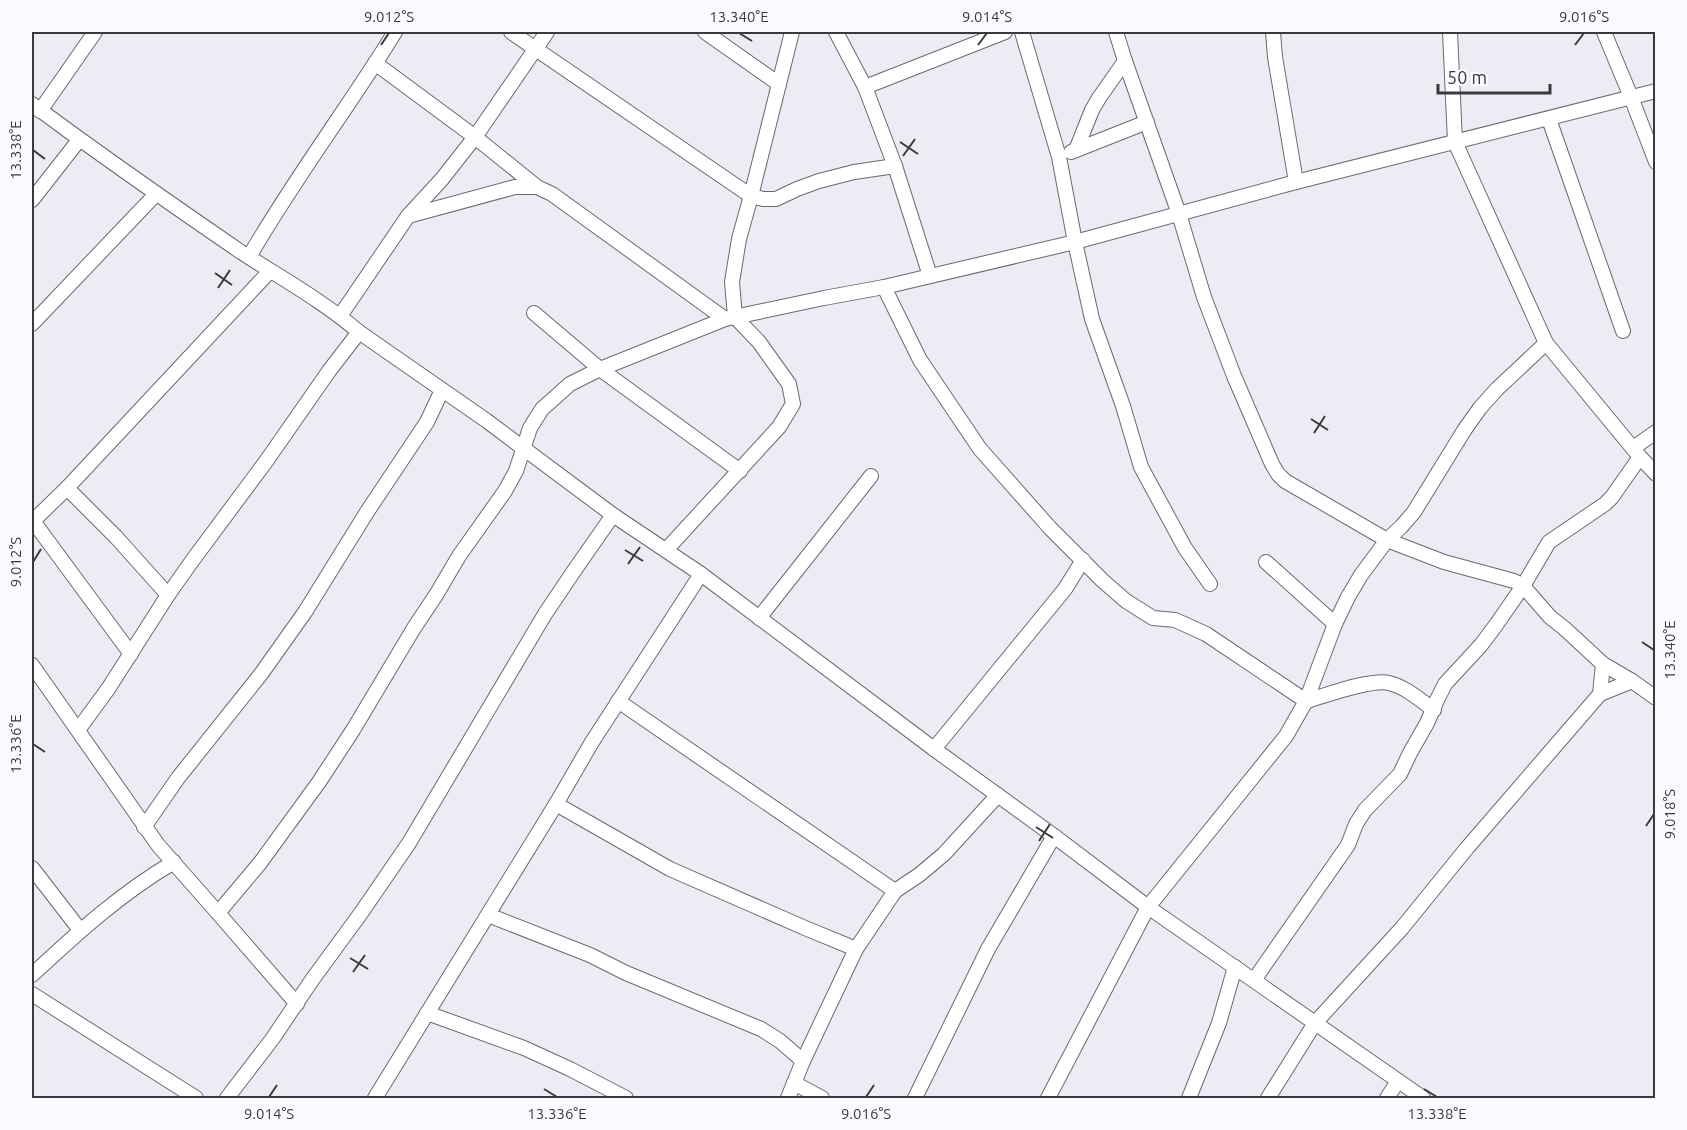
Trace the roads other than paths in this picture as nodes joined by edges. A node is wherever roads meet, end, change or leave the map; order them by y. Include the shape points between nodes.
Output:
1 (95, 32) edge
2 (394, 32) edge
3 (511, 32) edge
4 (547, 32) edge
5 (705, 32) edge
6 (792, 32) edge
7 (836, 32) edge
8 (1005, 32) edge
9 (1022, 32) edge
10 (1116, 32) edge
11 (1273, 32) edge
12 (1450, 32) edge
13 (1604, 32) edge
14 (535, 49) junction
15 (1125, 61) junction
16 (375, 63) junction
17 (779, 84) junction
18 (865, 87) junction
19 (1656, 91) edge
20 (1631, 97) junction
21 (36, 108) edge
22 (1549, 119) junction
23 (1147, 122) junction
24 (476, 137) junction
25 (79, 140) junction
26 (1455, 142) junction
27 (1076, 150) junction
28 (1059, 157) junction
29 (1656, 162) edge
30 (895, 166) junction
31 (1296, 182) junction
32 (537, 187) junction
33 (156, 194) junction
34 (751, 196) junction
35 (32, 200) edge
36 (1179, 214) junction
37 (408, 216) junction
38 (1075, 242) junction
39 (249, 257) junction
40 (270, 271) junction
41 (930, 276) junction
42 (884, 287) junction
43 (534, 313) dead end
44 (340, 316) junction
45 (730, 318) junction
46 (32, 324) edge
47 (359, 332) junction
48 (1623, 332) dead end
49 (1546, 343) junction
50 (600, 369) junction
51 (442, 390) junction
52 (1656, 432) edge
53 (523, 448) junction
54 (1636, 453) junction
55 (740, 471) junction
56 (1656, 474) edge
57 (871, 476) dead end
58 (68, 488) junction
59 (613, 515) junction
60 (32, 521) edge
61 (1387, 540) junction
62 (666, 550) junction
63 (1083, 560) junction
64 (1266, 562) dead end
65 (700, 574) junction
66 (1210, 584) dead end
67 (1523, 586) junction
68 (168, 595) junction
69 (759, 618) junction
70 (1335, 624) junction
71 (131, 654) junction
72 (1603, 664) junction
73 (32, 665) edge
74 (1632, 681) junction
75 (1600, 694) junction
76 (1656, 698) edge
77 (618, 701) junction
78 (1306, 701) junction
79 (1434, 710) junction
80 (78, 730) junction
81 (934, 749) junction
82 (998, 795) junction
83 (556, 804) junction
84 (144, 827) junction
85 (1054, 836) junction
86 (174, 862) junction
87 (32, 868) edge
88 (895, 891) junction
89 (1148, 907) junction
90 (219, 913) junction
91 (488, 915) junction
92 (80, 930) junction
93 (855, 949) junction
94 (1234, 967) junction
95 (32, 975) edge
96 (1254, 980) junction
97 (32, 994) edge
98 (297, 1004) junction
99 (427, 1013) junction
100 (1315, 1023) junction
101 (803, 1061) junction
102 (1398, 1081) junction
103 (794, 1083) junction
104 (196, 1098) edge
105 (227, 1098) edge
106 (375, 1098) edge
107 (627, 1098) edge
108 (788, 1098) edge
109 (822, 1098) edge
110 (915, 1098) edge
111 (1048, 1098) edge
112 (1189, 1098) edge
113 (1268, 1098) edge
114 (1387, 1098) edge
115 (1423, 1098) edge

1 - 21 street
2 - 16 street
3 - 14 street
4 - 14 street
5 - 17 street
6 - 17 street
7 - 18 street
8 - 18 street
9 - 28 street
10 - 15 street
11 - 31 street
12 - 26 street
13 - 20 street
14 - 24 street
14 - 34 street
15 - 23 street
15 - 27 street via 1092,110
16 - 24 street
16 - 39 street
17 - 34 street
18 - 30 street
19 - 20 street
20 - 22 street
20 - 29 street
21 - 25 street
22 - 26 street
22 - 48 street
23 - 27 street
23 - 36 street
24 - 32 street
24 - 37 street
25 - 33 street
25 - 35 street
26 - 31 street
26 - 49 street
27 - 28 street
28 - 38 street
30 - 34 street via 819,181 776,199
30 - 41 street
31 - 36 street
32 - 37 street via 515,187
32 - 45 street
33 - 39 street
33 - 46 street
34 - 45 street via 734,268
36 - 38 street
36 - 61 street via 1204,297 1234,376 1278,474
37 - 44 street
38 - 41 street
38 - 66 street via 1092,319 1141,467 1185,548
39 - 40 street
40 - 44 street
40 - 58 street
41 - 42 street
42 - 45 street
42 - 63 street via 920,360 980,448
43 - 50 street
44 - 47 street
45 - 50 street
45 - 55 street via 759,342 789,384 793,404 779,427
47 - 51 street
47 - 68 street
49 - 54 street
49 - 61 street via 1480,408 1414,512
50 - 53 street via 570,384 542,409
50 - 55 street
51 - 53 street
51 - 84 street via 427,422 299,622
52 - 54 street
53 - 59 street
53 - 90 street via 516,471 353,730 260,863
54 - 56 street
54 - 67 street via 1611,497 1549,542
55 - 62 street
57 - 69 street
58 - 60 street
58 - 68 street
59 - 62 street
59 - 98 street via 545,614 409,843
60 - 71 street
61 - 67 street
61 - 70 street via 1361,575
62 - 65 street
63 - 78 street via 1126,601 1154,618 1175,620 1206,634
63 - 81 street via 1065,589
64 - 70 street
65 - 69 street
65 - 77 street
67 - 72 street via 1550,617
67 - 79 street via 1480,645 1445,684
68 - 71 street
69 - 81 street
70 - 78 street
71 - 80 street
72 - 74 street
72 - 75 street
73 - 80 street
74 - 75 street
74 - 76 street
75 - 100 street via 1402,928
77 - 83 street
77 - 88 street
78 - 79 street via 1386,682 1401,687
78 - 89 street via 1286,736
79 - 96 street via 1400,774 1365,810 1348,845
80 - 84 street
81 - 82 street
82 - 85 street
82 - 88 street via 944,854
83 - 91 street
83 - 93 street via 670,869
84 - 86 street
85 - 89 street
85 - 110 street via 988,949
86 - 90 street
86 - 92 street via 141,881
87 - 92 street
88 - 93 street
89 - 94 street
89 - 111 street
90 - 98 street
91 - 99 street
91 - 101 street via 761,1029
92 - 95 street
93 - 101 street
94 - 96 street
94 - 112 street via 1219,1023
96 - 100 street
97 - 104 street
98 - 105 street
99 - 106 street
99 - 107 street via 524,1048
100 - 102 street
100 - 113 street
101 - 103 street
102 - 114 street
102 - 115 street
103 - 108 street
103 - 109 street

